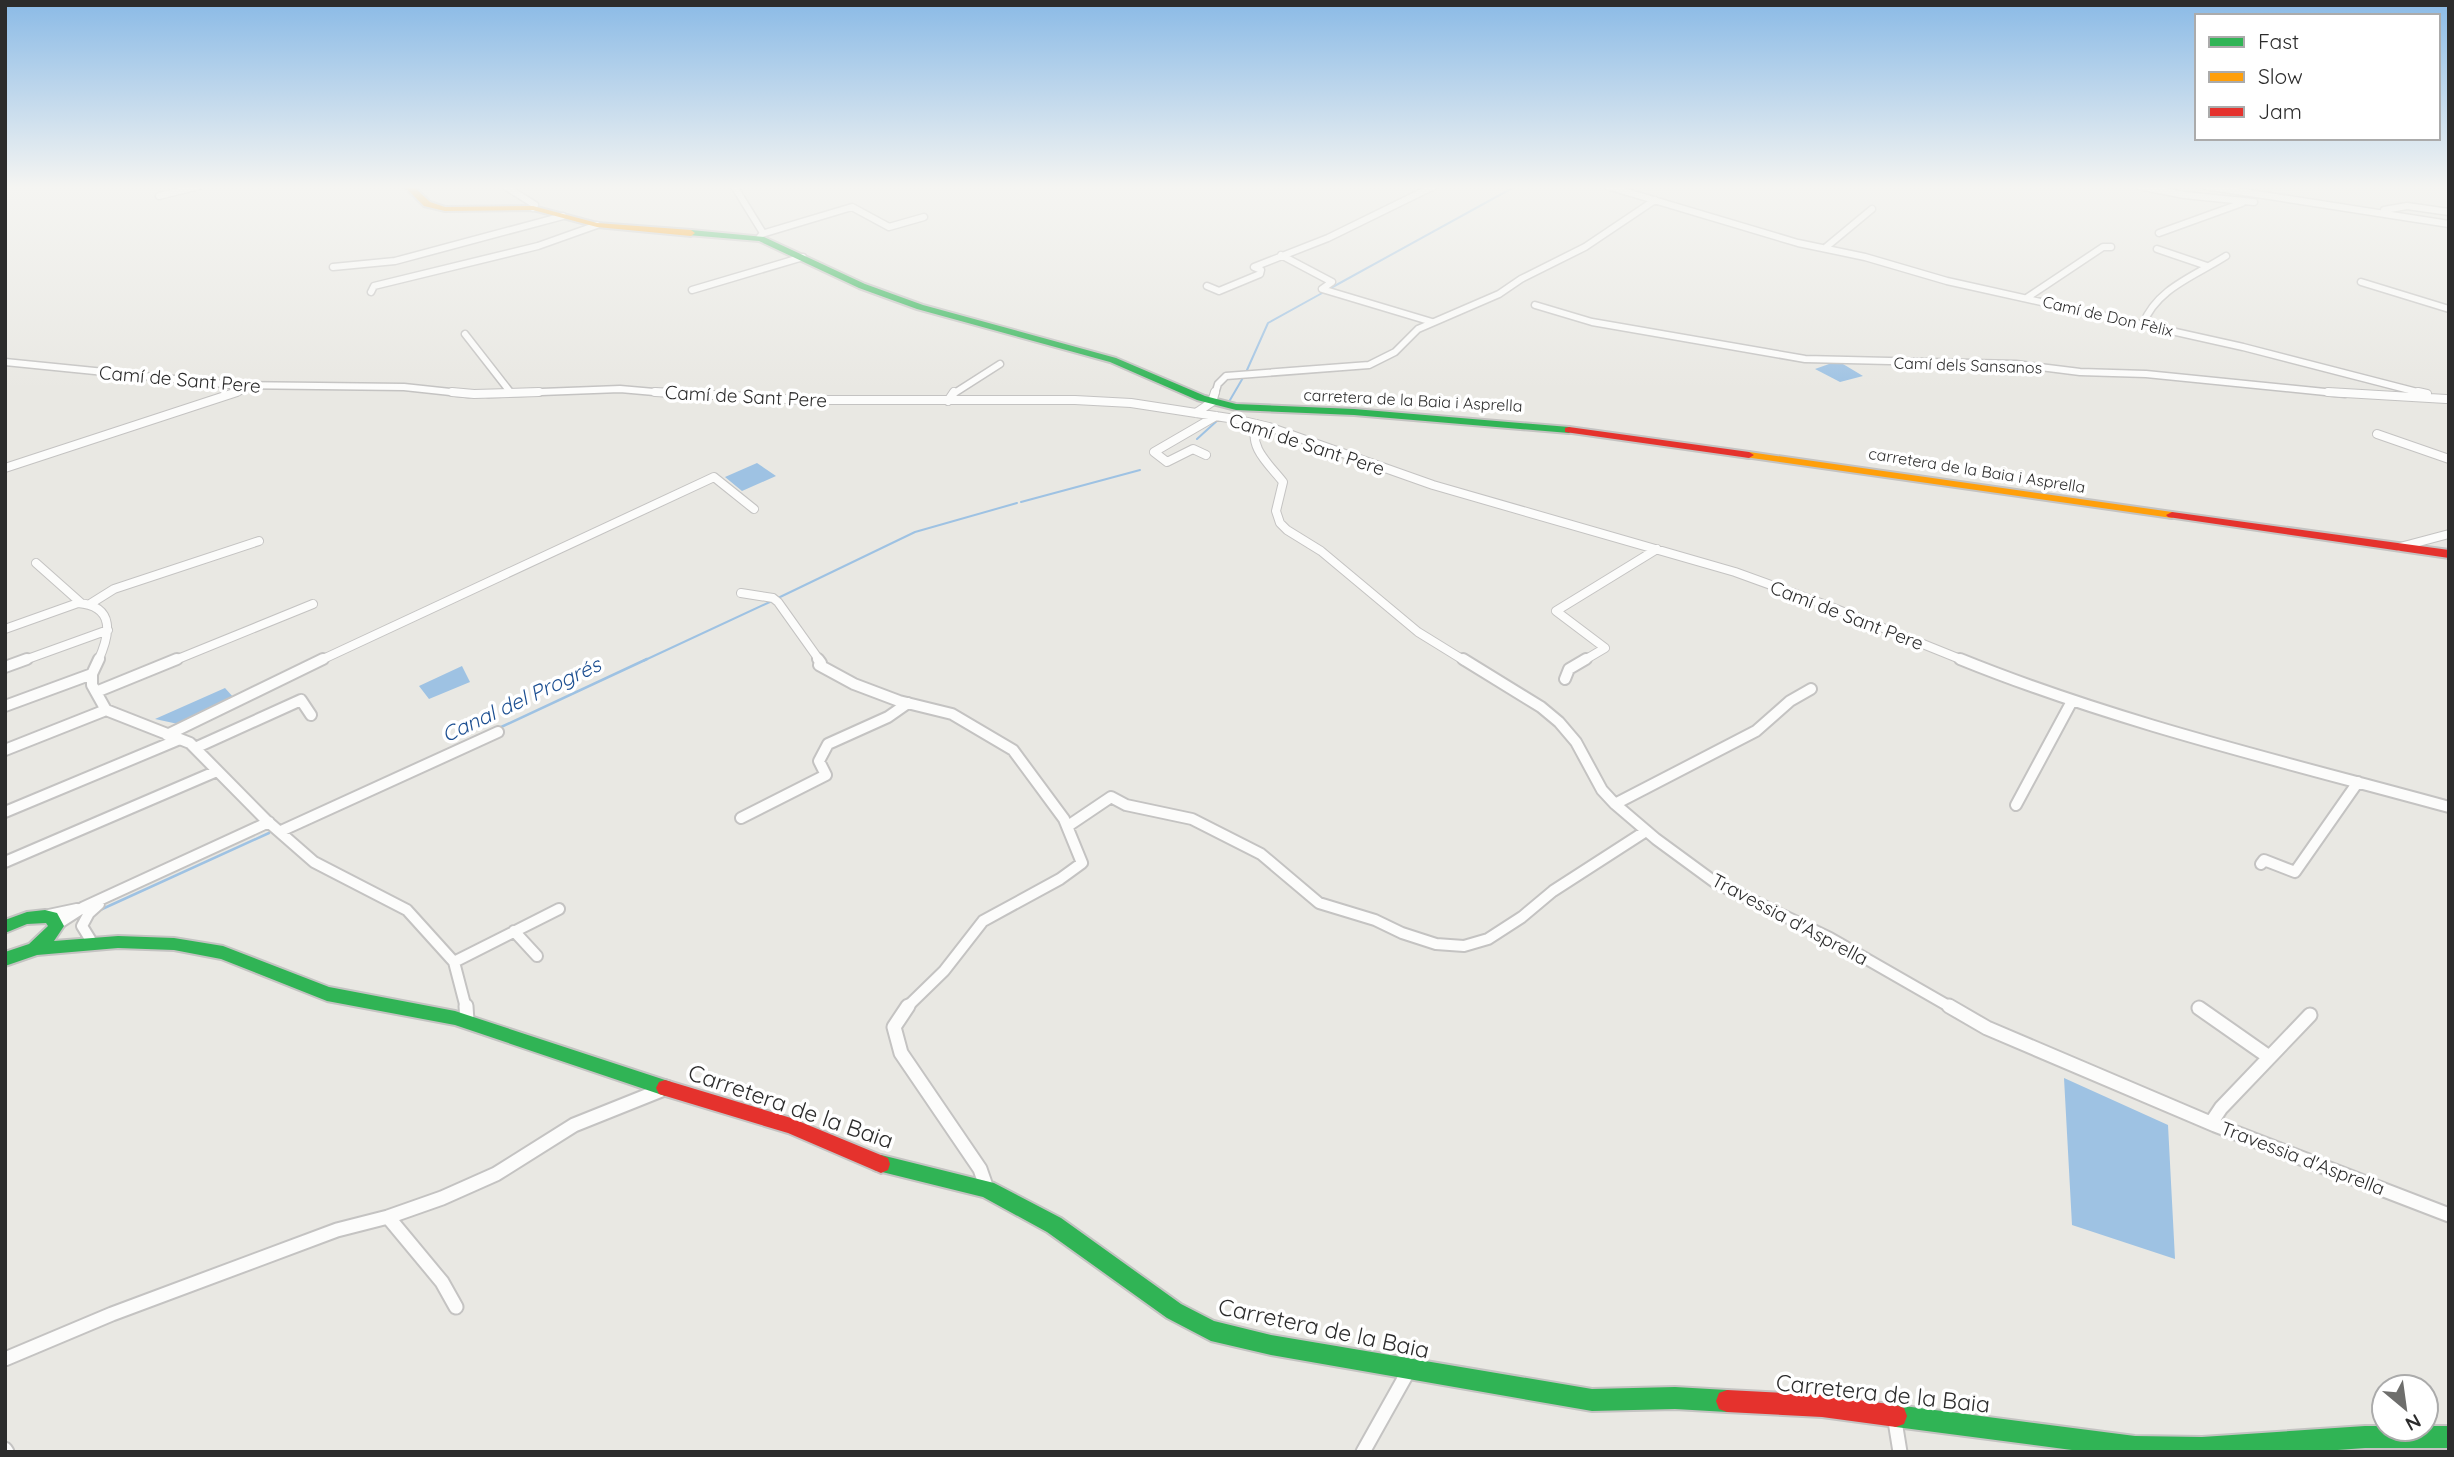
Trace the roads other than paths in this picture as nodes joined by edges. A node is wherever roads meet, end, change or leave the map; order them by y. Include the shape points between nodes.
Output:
1 (421, 254) edge
2 (495, 254) edge
3 (797, 254) edge
4 (1571, 254) edge
5 (1852, 254) edge
6 (2093, 254) edge
7 (2172, 254) edge
8 (1281, 255) joint
9 (2226, 256) dead end
10 (803, 257) junction
11 (2207, 266) junction
12 (333, 267) dead end
13 (2361, 282) dead end
14 (1207, 286) dead end
15 (692, 290) dead end
16 (371, 292) dead end
17 (2028, 298) junction
18 (1535, 305) dead end
19 (2449, 309) edge
20 (1432, 322) junction
21 (2143, 324) junction
22 (465, 334) dead end
23 (5, 362) edge
24 (1000, 364) dead end
25 (32, 365) junction
26 (5, 368) edge
27 (255, 386) junction
28 (511, 393) junction
29 (2448, 399) edge
30 (948, 401) junction
31 (1214, 409) junction
32 (1196, 413) junction
33 (1257, 424) junction
34 (2377, 434) dead end
35 (1206, 455) dead end
36 (2449, 459) edge
37 (5, 468) edge
38 (754, 509) dead end
39 (2449, 534) edge
40 (259, 541) dead end
41 (2400, 547) junction
42 (1657, 549) junction
43 (2449, 554) edge
44 (36, 563) dead end
45 (741, 593) dead end
46 (83, 603) junction
47 (313, 604) dead end
48 (5, 629) edge
49 (108, 630) junction
50 (5, 667) edge
51 (92, 674) junction
52 (1565, 679) dead end
53 (1811, 688) dead end
54 (96, 692) junction
55 (2072, 701) junction
56 (908, 703) junction
57 (5, 706) edge
58 (106, 710) junction
59 (311, 715) dead end
60 (498, 733) dead end
61 (167, 735) junction
62 (180, 739) junction
63 (195, 748) junction
64 (5, 750) edge
65 (217, 771) junction
66 (2358, 782) junction
67 (1615, 804) junction
68 (2015, 805) dead end
69 (252, 807) junction
70 (2449, 807) edge
71 (5, 812) edge
72 (741, 818) dead end
73 (267, 821) junction
74 (1068, 825) junction
75 (281, 831) junction
76 (1646, 831) junction
77 (231, 842) junction
78 (5, 862) edge
79 (2261, 864) dead end
80 (104, 899) junction
81 (84, 907) junction
82 (559, 909) dead end
83 (44, 916) junction
84 (5, 918) edge
85 (22, 919) junction
86 (5, 927) edge
87 (55, 928) junction
88 (514, 931) junction
89 (93, 941) junction
90 (36, 949) junction
91 (537, 956) dead end
92 (5, 960) edge
93 (454, 962) junction
94 (2199, 1008) dead end
95 (2310, 1015) dead end
96 (467, 1021) junction
97 (2269, 1057) junction
98 (667, 1087) junction
99 (2211, 1123) junction
100 (987, 1189) junction
101 (2449, 1215) edge
102 (388, 1217) junction
103 (456, 1307) dead end
104 (5, 1359) edge
105 (1409, 1370) junction
106 (1894, 1415) junction
107 (2449, 1437) edge
108 (1363, 1452) edge
109 (1900, 1452) edge

1 - 12 street
2 - 16 street via 374,286
3 - 10 main road, carretera de la Baia i Asprella
4 - 20 street via 1499,295
5 - 17 street, Camí de Don Fèlix
6 - 17 street
7 - 11 street
8 - 14 street via 1254,267 1260,274 1219,290
8 - 20 street via 1332,282 1322,289
9 - 11 street
10 - 15 street
10 - 31 main road, carretera de la Baia i Asprella via 920,307 1113,360
11 - 21 street via 2163,293
13 - 19 street
17 - 21 street, Camí de Don Fèlix
18 - 29 street, Camí dels Sansanos via 1592,322 1805,359 2016,364
20 - 31 street via 1395,352 1369,365 1226,376 1218,384
21 - 29 street, Camí de Don Fèlix
22 - 28 street
23 - 25 street
24 - 30 street via 954,392
25 - 26 street
25 - 27 street, Camí de Sant Pere
27 - 28 street, Camí de Sant Pere
27 - 37 street
28 - 30 street, Camí de Sant Pere via 620,390
30 - 32 street, Camí de Sant Pere via 1107,401
31 - 32 street, Camí de Sant Pere
31 - 32 street
31 - 33 street, Camí de Sant Pere
31 - 35 street via 1154,452 1167,462 1193,449
31 - 41 main road, carretera de la Baia i Asprella via 1354,412 1542,426
33 - 42 street, Camí de Sant Pere via 1444,488
33 - 67 street, Travessia d'Asprella via 1256,448 1283,482 1276,505 1280,523 1418,632 1559,722
34 - 36 street
38 - 61 street via 714,477
39 - 41 street
40 - 46 street
41 - 43 main road, carretera de la Baia i Asprella
42 - 52 street via 1556,611 1605,648 1569,669
42 - 55 street, Camí de Sant Pere via 1777,586
44 - 46 street
45 - 56 street via 778,602 820,664 854,684
46 - 48 street
46 - 49 street via 101,611
47 - 54 street
49 - 50 street
49 - 51 street
51 - 54 street
51 - 57 street
53 - 67 street via 1750,734
54 - 58 street
55 - 66 street, Camí de Sant Pere
55 - 68 street
56 - 72 street via 828,744 819,761 826,775
56 - 74 street via 952,714 1013,750
58 - 61 street
58 - 64 street
59 - 63 street via 301,700
60 - 75 street
61 - 62 street
62 - 63 street
62 - 71 street
63 - 65 street
65 - 69 street
65 - 78 street
66 - 70 street, Camí de Sant Pere
66 - 79 street via 2295,872 2264,860
67 - 76 street, Travessia d'Asprella
69 - 73 street
69 - 77 street via 250,826
73 - 75 street
73 - 77 street
74 - 76 street via 1111,796 1126,806 1192,819 1261,855 1319,903 1436,944 1464,946 1488,939
74 - 100 street via 1082,863 1067,877 987,918 950,964 904,1008 894,1027 901,1053 979,1169
75 - 93 street via 313,862 407,910
76 - 99 street, Travessia d'Asprella via 1716,883 1830,937 1987,1028
77 - 80 street
80 - 81 street
80 - 89 street via 82,926
81 - 83 street
81 - 87 street
82 - 88 street
83 - 85 main road
83 - 87 main road via 51,917
84 - 85 main road
85 - 86 main road
87 - 89 main road, Carretera de la Baia via 72,939
87 - 90 main road
88 - 91 street
88 - 93 street
89 - 90 main road, Carretera de la Baia
89 - 96 main road, Carretera de la Baia via 174,944 223,953 327,994
90 - 92 main road
93 - 96 street via 466,999
94 - 97 street
95 - 97 street
96 - 98 main road, Carretera de la Baia
97 - 99 street
98 - 100 main road, Carretera de la Baia via 791,1126 877,1163
98 - 102 street via 574,1125 496,1174
99 - 101 street, Travessia d'Asprella
100 - 105 main road, Carretera de la Baia via 1055,1225 1174,1311 1211,1331
102 - 103 street via 442,1282
102 - 104 street via 337,1230
105 - 106 main road, Carretera de la Baia via 1592,1400 1675,1398
105 - 108 street
106 - 107 main road, Carretera de la Baia via 2136,1447
106 - 109 street

